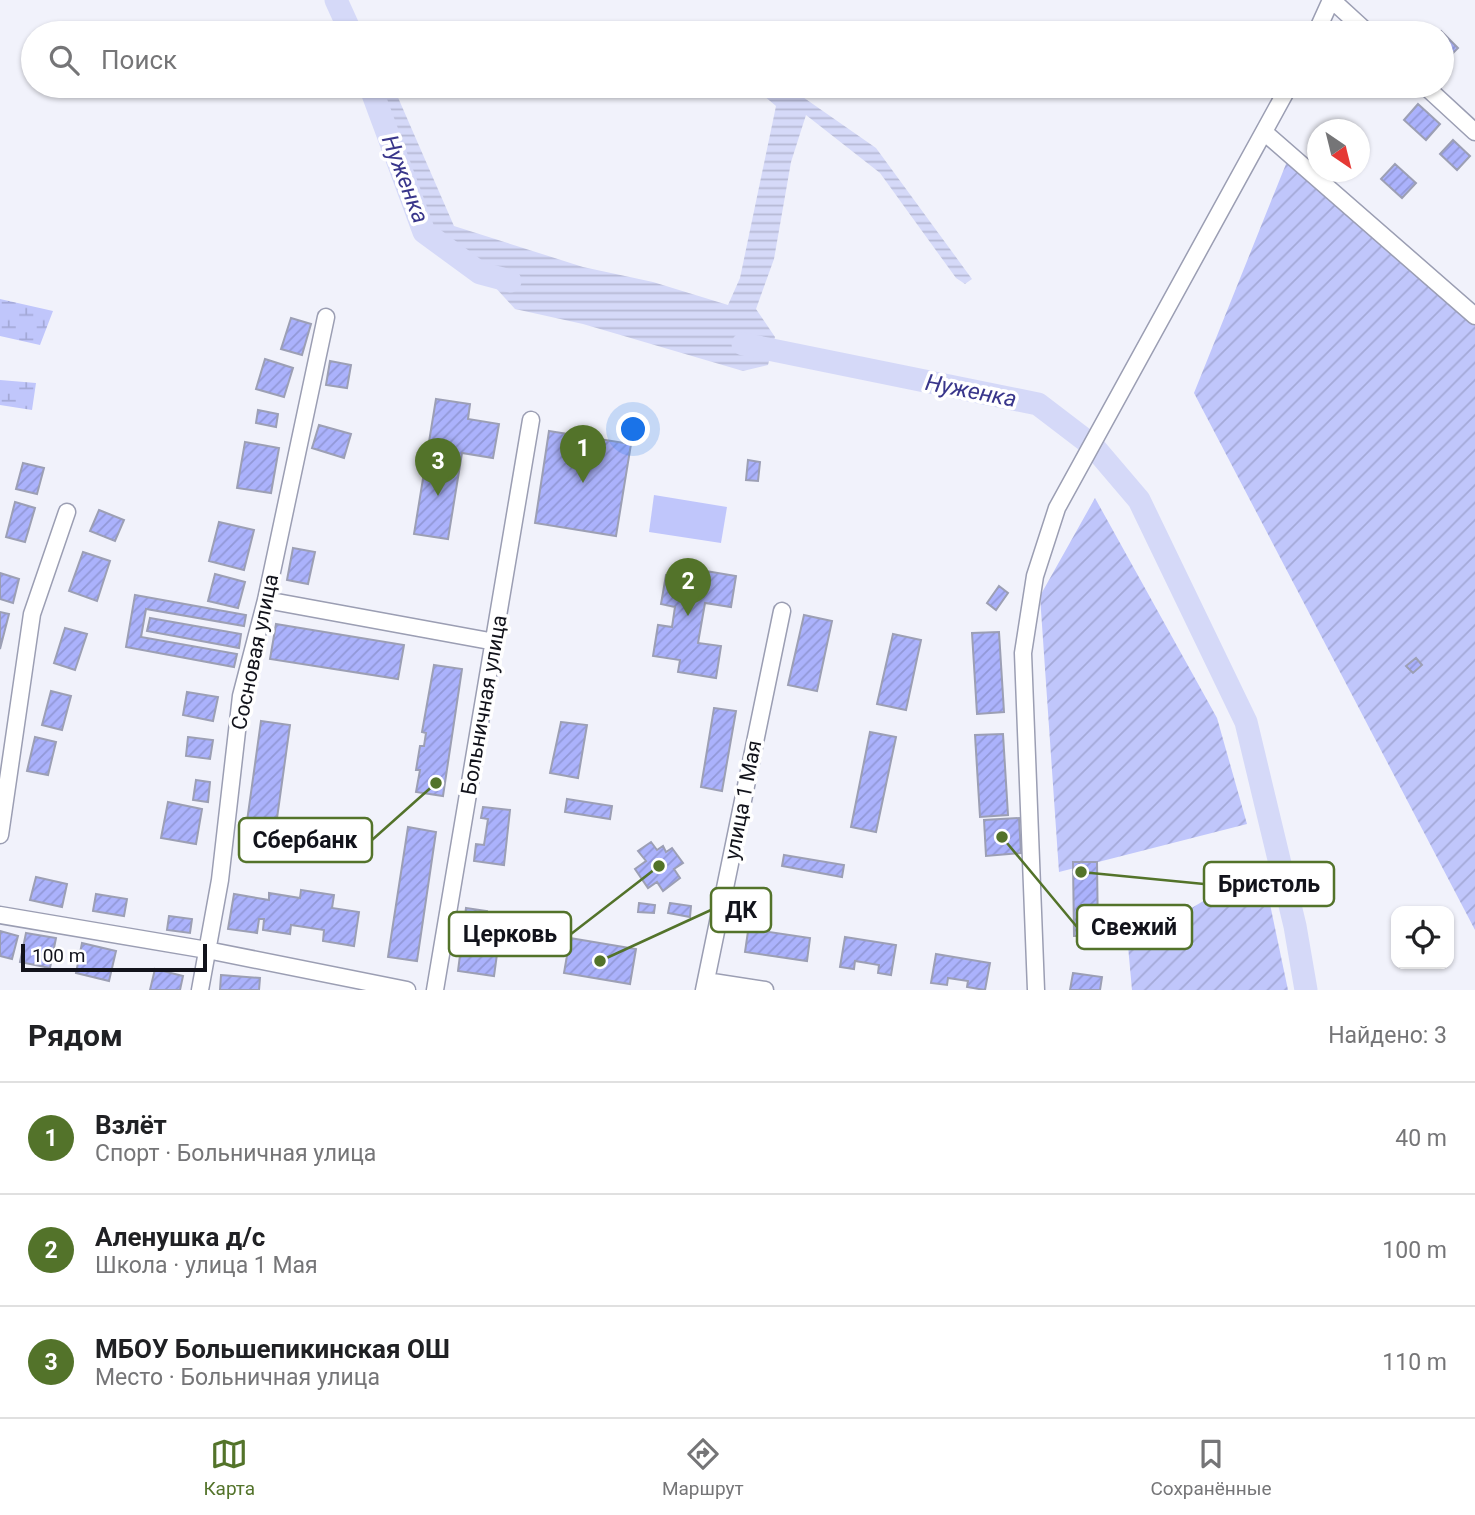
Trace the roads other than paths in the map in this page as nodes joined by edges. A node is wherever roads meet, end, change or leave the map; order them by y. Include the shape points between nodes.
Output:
1 (1332, 0) edge
2 (1322, 21) edge
3 (1355, 21) edge
4 (1282, 98) edge
5 (1438, 98) edge
6 (1264, 132) junction
7 (1475, 132) edge
8 (1475, 316) edge
9 (326, 317) dead end
10 (531, 420) dead end
11 (67, 512) dead end
12 (266, 600) junction
13 (782, 611) dead end
14 (495, 642) junction
15 (0, 835) edge
16 (0, 915) edge
17 (207, 950) junction
18 (705, 985) edge
19 (200, 990) edge
20 (407, 990) edge
21 (435, 990) edge
22 (765, 990) edge
23 (1036, 990) edge

1 - 2 street
1 - 3 street
4 - 6 street
5 - 7 street
6 - 8 street
6 - 23 street via 1057,508 1035,576 1023,653
9 - 12 street, Сосновая улица
10 - 14 street, Больничная улица
11 - 15 street via 32,614
12 - 14 street
12 - 17 street, Сосновая улица via 241,696 220,880
13 - 18 street, улица 1 Мая
14 - 21 street, Больничная улица
16 - 17 street
17 - 19 street, Сосновая улица
17 - 20 street
18 - 22 street

